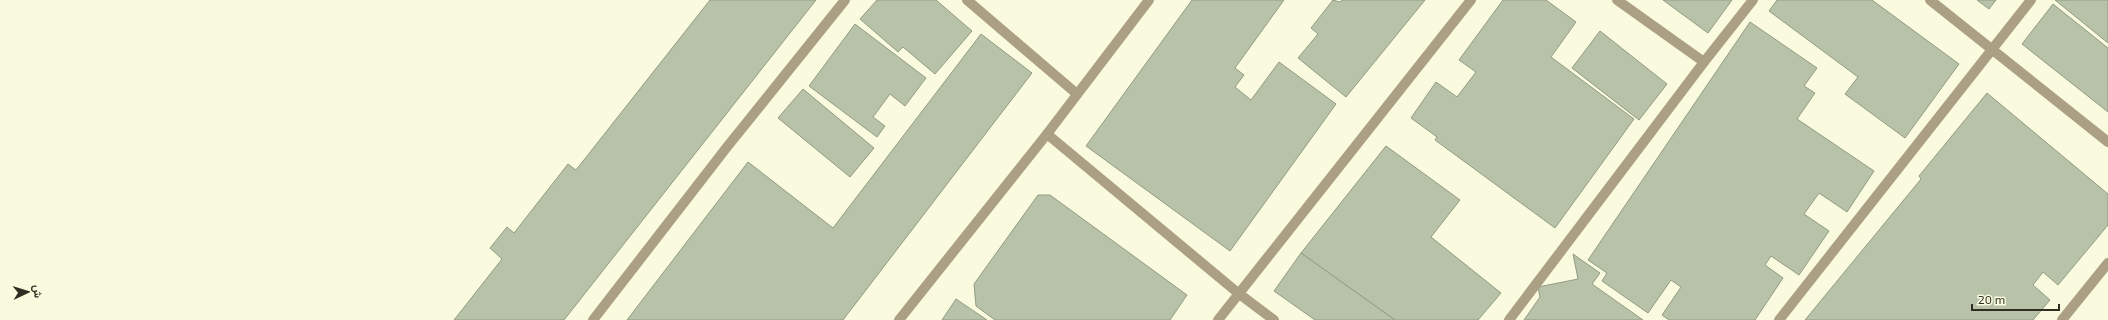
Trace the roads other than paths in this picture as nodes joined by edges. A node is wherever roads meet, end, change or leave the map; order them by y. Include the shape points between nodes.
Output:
1 (845, 0) edge
2 (967, 0) edge
3 (1149, 0) edge
4 (1471, 0) edge
5 (1617, 0) edge
6 (1753, 0) edge
7 (1930, 0) edge
8 (2031, 0) edge
9 (1993, 50) junction
10 (1704, 62) junction
11 (1076, 94) junction
12 (1047, 134) junction
13 (2108, 142) edge
14 (2108, 263) edge
15 (1238, 293) junction
16 (593, 320) edge
17 (899, 320) edge
18 (1218, 320) edge
19 (1274, 320) edge
20 (1509, 320) edge
21 (1779, 320) edge
22 (2062, 320) edge

1 - 16 street
2 - 11 street
3 - 11 street
4 - 15 street
5 - 10 street
6 - 10 street
7 - 9 street
8 - 9 street
9 - 13 street
9 - 21 street
10 - 20 street
11 - 12 street
12 - 15 street
12 - 17 street
14 - 22 street
15 - 18 street
15 - 19 street

